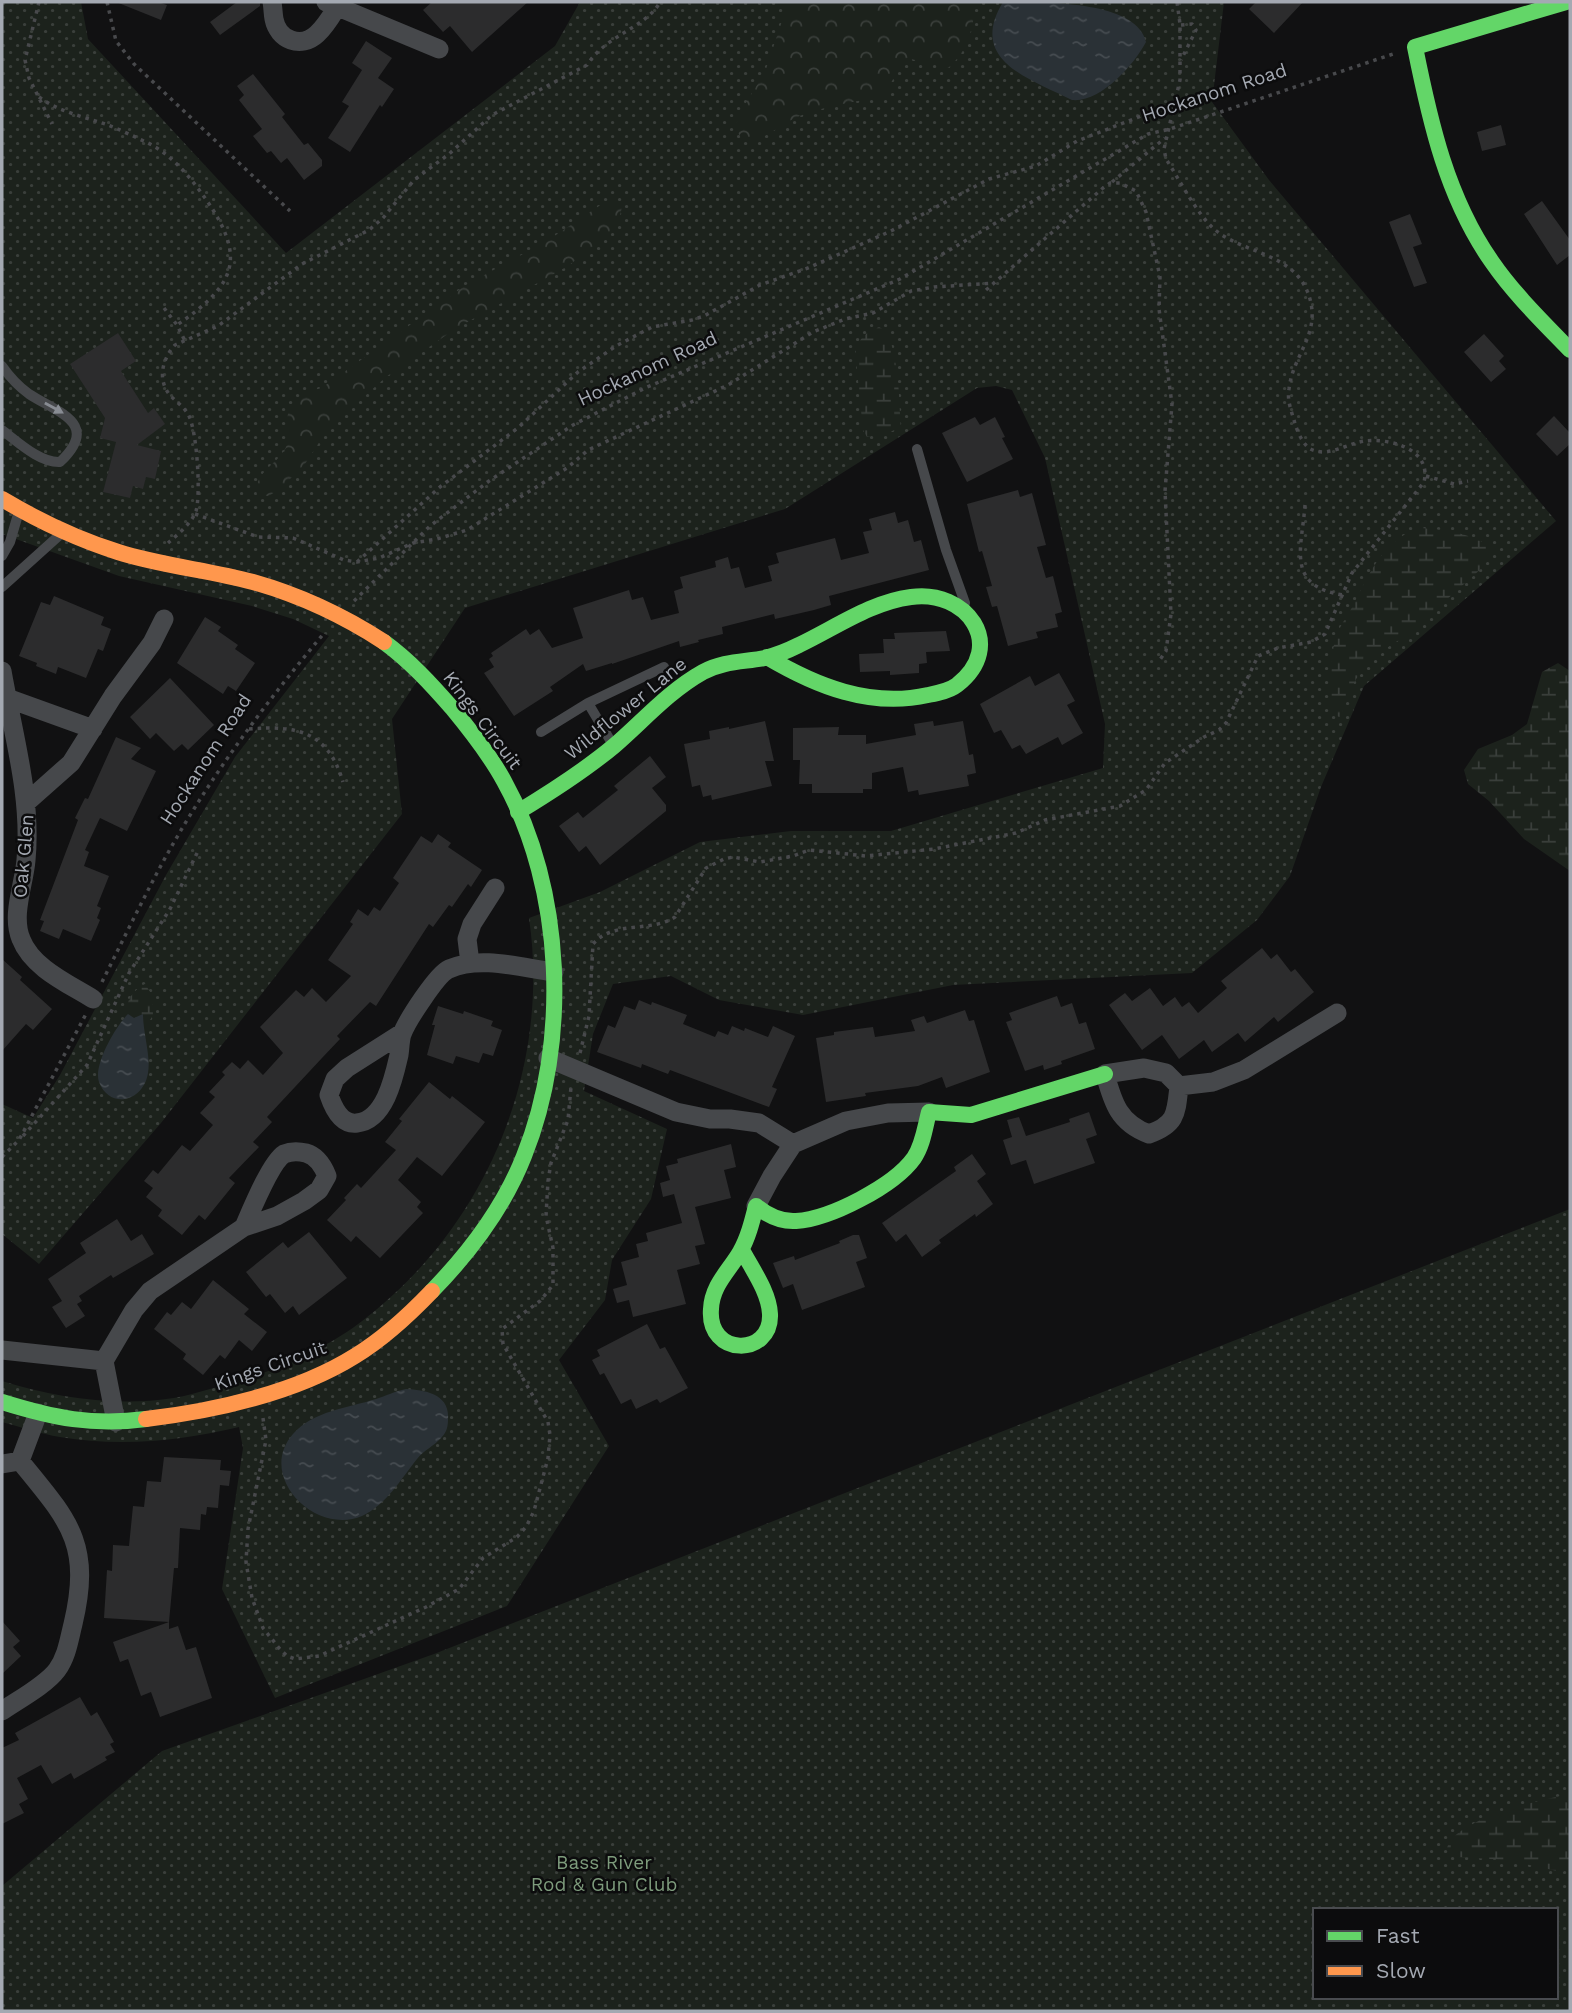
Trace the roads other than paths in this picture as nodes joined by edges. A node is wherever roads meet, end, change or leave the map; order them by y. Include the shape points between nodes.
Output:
1 (272, 2) edge
2 (1566, 2) edge
3 (335, 3) edge
4 (439, 49) dead end
5 (1570, 350) edge
6 (2, 366) edge
7 (2, 430) edge
8 (917, 450) dead end
9 (2, 499) edge
10 (19, 509) junction
11 (63, 532) junction
12 (2, 555) edge
13 (2, 586) edge
14 (969, 613) junction
15 (164, 619) dead end
16 (767, 657) junction
17 (664, 667) dead end
18 (2, 671) edge
19 (7, 698) junction
20 (588, 703) junction
21 (93, 729) junction
22 (541, 732) dead end
23 (613, 746) junction
24 (27, 802) junction
25 (518, 812) junction
26 (495, 888) dead end
27 (470, 963) junction
28 (554, 972) junction
29 (93, 999) road end
30 (1337, 1013) dead end
31 (402, 1033) junction
32 (548, 1058) junction
33 (1105, 1074) junction
34 (1180, 1086) junction
35 (929, 1112) junction
36 (793, 1144) junction
37 (757, 1206) junction
38 (244, 1227) dead end
39 (742, 1250) junction
40 (2, 1350) edge
41 (104, 1361) junction
42 (2, 1402) edge
43 (38, 1413) junction
44 (116, 1422) junction
45 (11, 1463) edge
46 (2, 1712) edge

1 - 3 street via 274,22 282,34 302,43 328,23
2 - 5 street via 1415,47 1427,109 1459,202 1490,260
3 - 4 street
6 -> 7 lane via 25,391 74,422 77,440 60,462 52,463
8 - 14 lane
9 - 10 street, Kings Circuit
10 - 11 street, Kings Circuit
10 - 12 lane
11 - 13 lane
11 - 25 street, Kings Circuit via 148,560 270,587 368,632 423,676 485,751
14 - 16 street, Wildflower Lane via 948,600 926,596 902,599 863,611
14 - 16 street via 980,634 982,652 956,686 930,695 889,698 853,694 816,684
15 - 21 street, Oak Glen
16 - 23 street, Wildflower Lane via 730,661 700,673
17 - 20 lane
18 - 19 street, Oak Glen
19 - 21 street
19 - 24 street, Oak Glen
20 - 22 lane
20 - 23 lane
21 - 24 street, Oak Glen via 71,763
23 - 25 street, Wildflower Lane via 578,775
24 - 29 street, Oak Glen via 26,862 17,928 33,958
25 - 28 street, Kings Circuit via 547,906
26 - 27 street via 472,924 467,939
27 - 28 street
27 - 31 street via 447,970 424,996
28 - 32 street, Kings Circuit via 554,1023
30 - 34 street via 1244,1070 1213,1082
31 - 31 street via 399,1056 380,1108 356,1124 346,1121 335,1111 329,1095 335,1079
32 - 36 street via 676,1112 759,1123
32 - 44 street, Kings Circuit via 542,1100 522,1162 481,1234 439,1286 384,1336 319,1375 253,1397 183,1414
33 - 34 street via 1144,1068 1166,1073
33 - 34 street via 1113,1102 1124,1118 1133,1128 1149,1134 1165,1129 1176,1111
33 - 35 street via 971,1115
35 - 36 street via 846,1121
35 - 37 street via 913,1161 829,1214 796,1221 769,1216
36 - 37 street
37 - 39 street
38 - 41 street via 150,1291
39 - 39 street via 723,1274 710,1318 712,1329 726,1343 740,1348 767,1334 772,1321 771,1309
40 - 41 street
41 - 44 street
42 - 43 street, Kings Circuit
43 - 44 street, Kings Circuit via 78,1422
43 - 45 street
45 - 46 street via 65,1518 80,1567 77,1608 65,1657 56,1672

